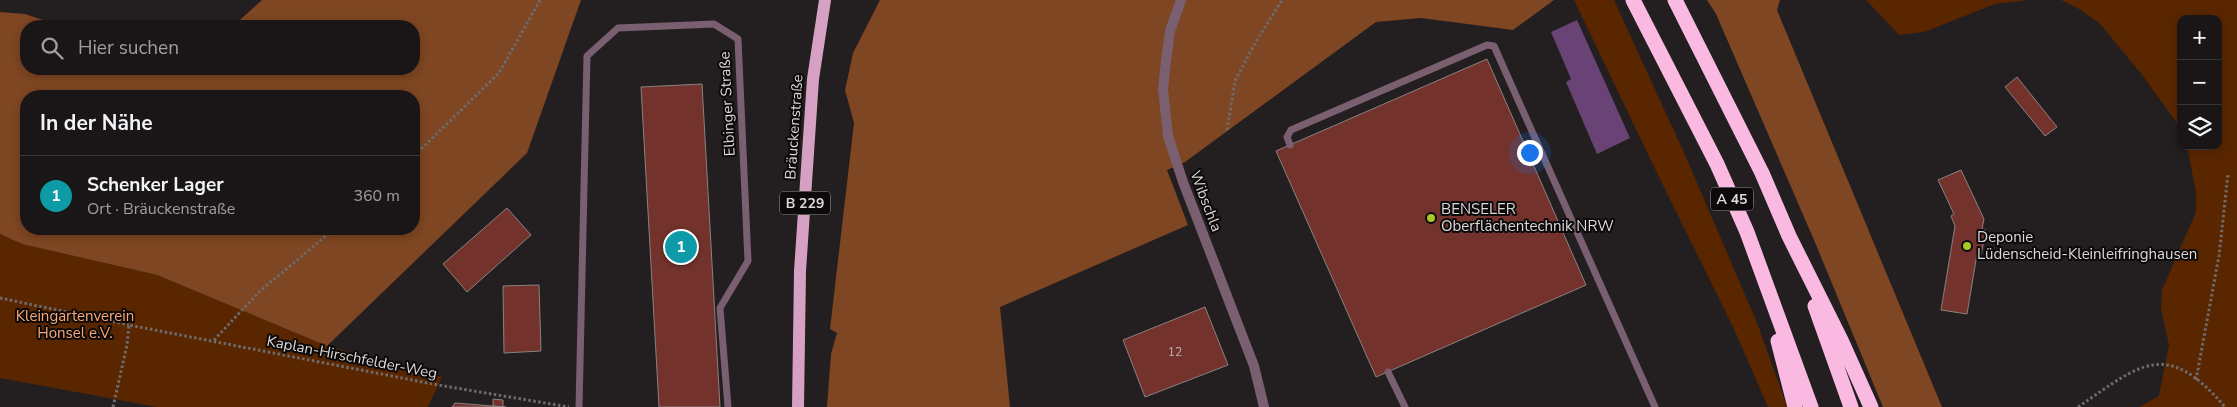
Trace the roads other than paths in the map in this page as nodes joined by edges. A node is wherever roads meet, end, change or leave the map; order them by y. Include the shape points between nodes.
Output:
1 (825, 0) edge
2 (1181, 0) edge
3 (1633, 0) edge
4 (1675, 0) edge
5 (1290, 145) dead end
6 (1789, 236) junction
7 (1756, 252) junction
8 (1388, 372) dead end
9 (579, 407) edge
10 (728, 407) edge
11 (798, 407) edge
12 (1264, 407) edge
13 (1405, 407) edge
14 (1655, 407) edge
15 (1795, 407) edge
16 (1811, 407) edge
17 (1851, 407) edge
18 (1871, 407) edge

1 - 11 main road, Bräuckenstraße / B 229 via 813,79 800,271
2 - 12 street, Wibschla via 1170,31 1163,89 1168,136 1182,182 1254,366
3 - 7 highway, A 45 via 1717,164
4 - 6 highway, A 45 via 1762,174
5 - 14 lane via 1287,137 1291,130 1487,45 1494,46
6 - 17 highway, A 45
6 - 18 highway
7 - 15 highway
7 - 16 highway, A 45
8 - 13 lane
9 - 10 lane, Elbinger Straße via 587,56 618,28 714,24 738,39 748,261 720,308

